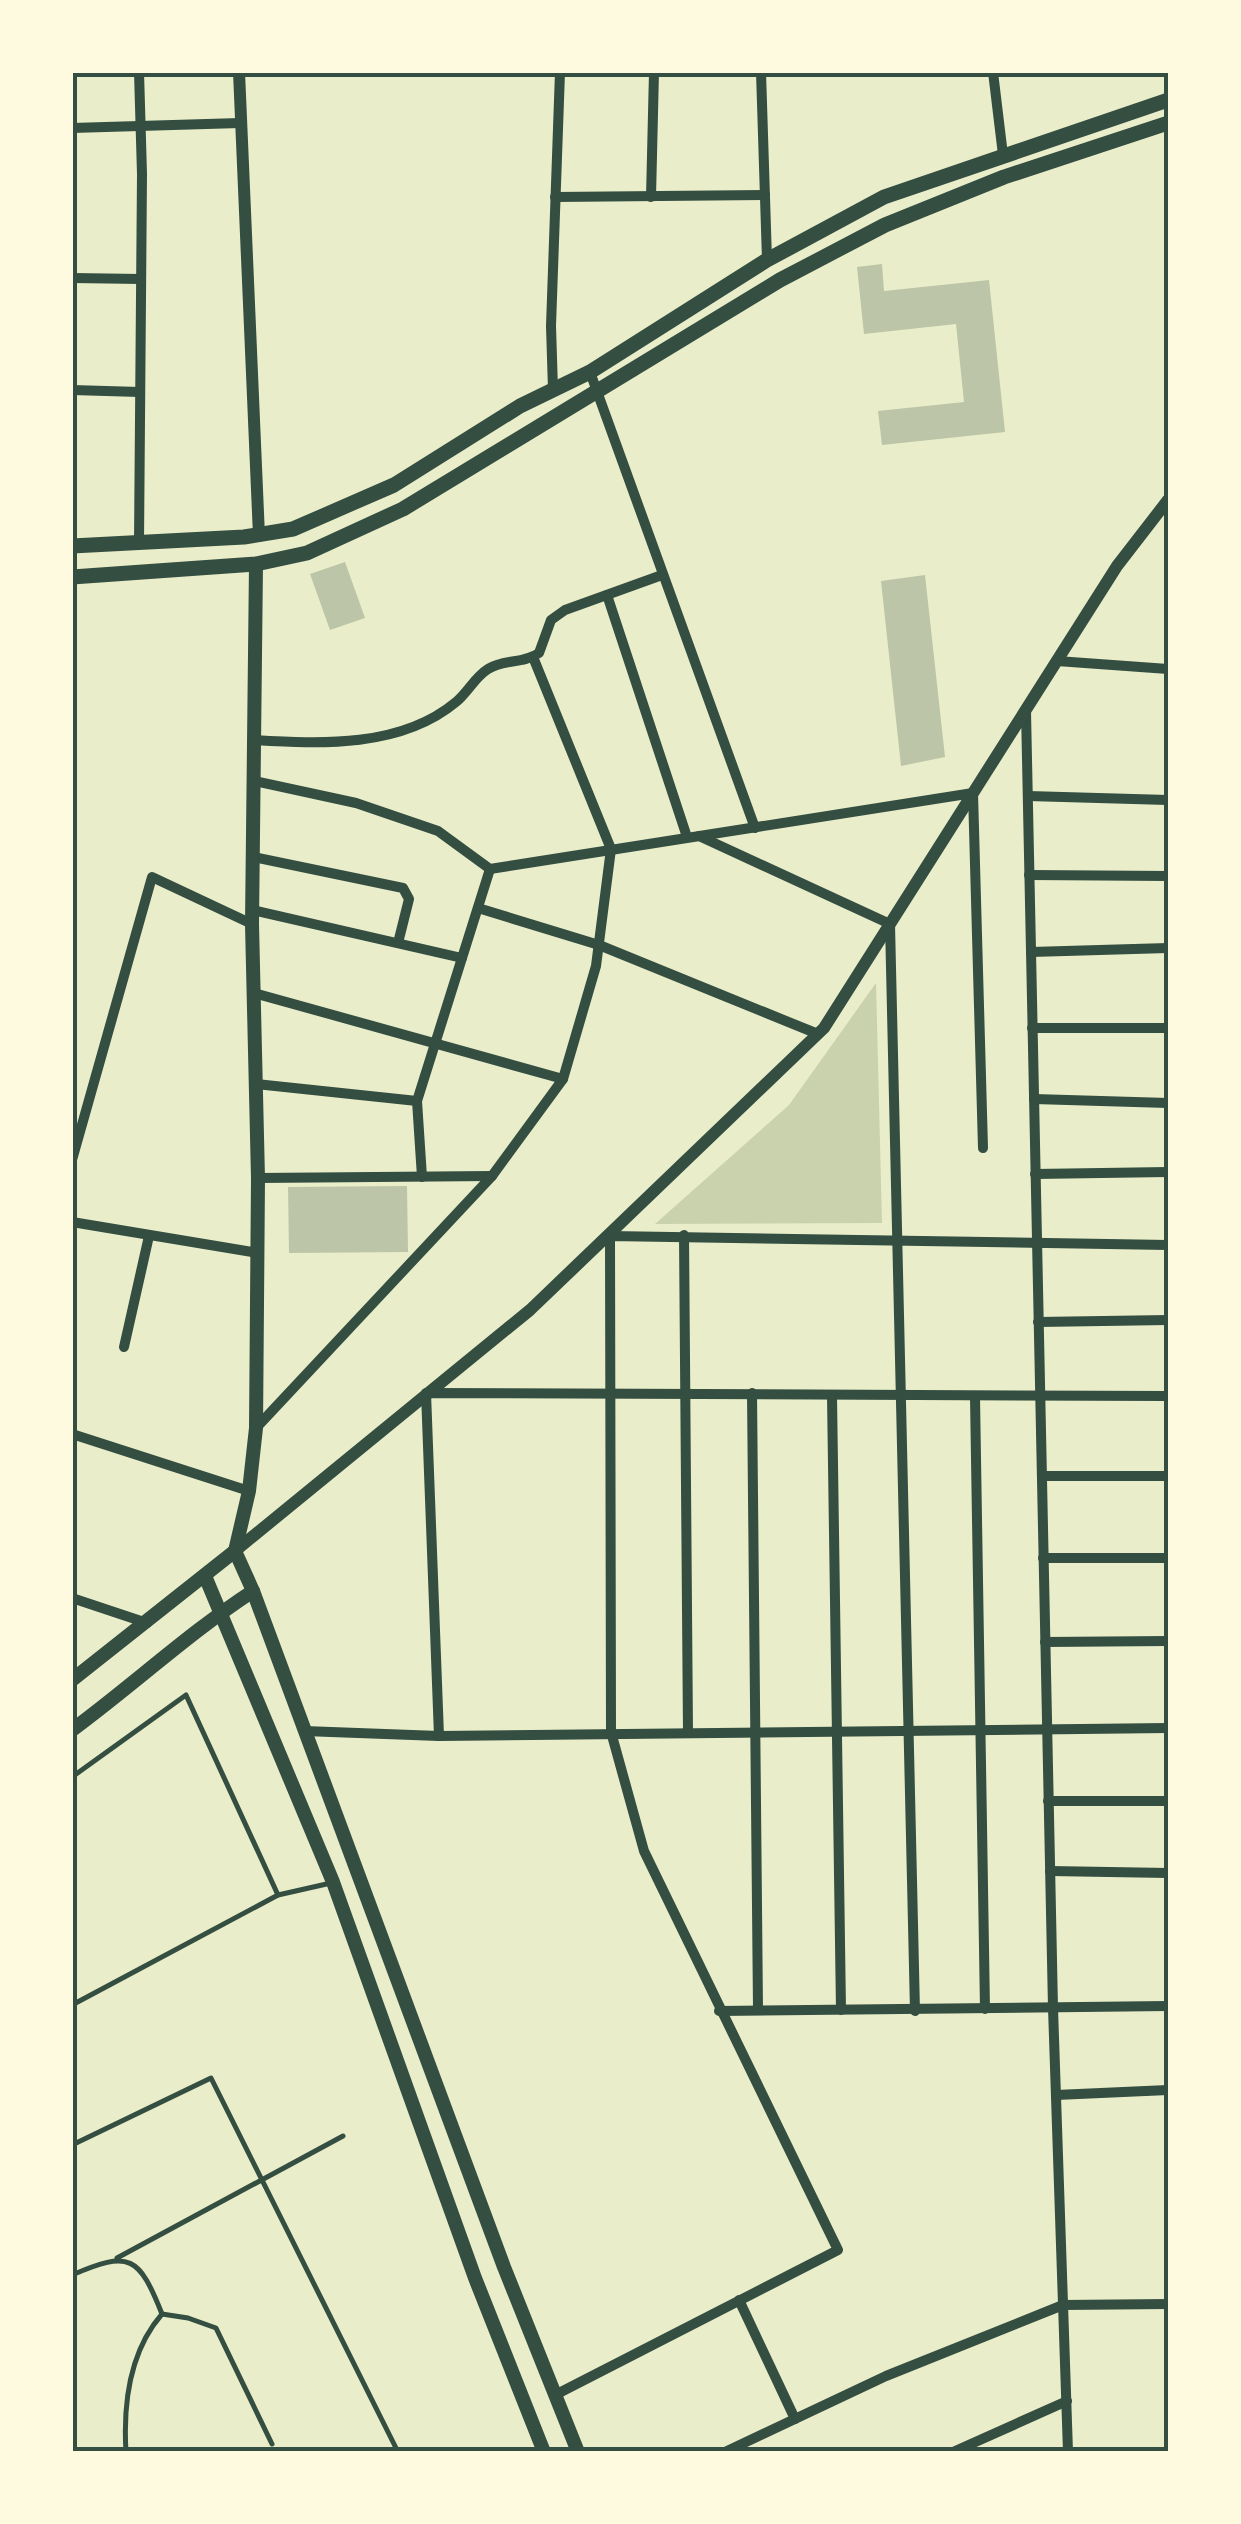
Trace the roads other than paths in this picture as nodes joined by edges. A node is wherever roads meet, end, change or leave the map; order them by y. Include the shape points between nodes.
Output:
1 (140, 72) edge
2 (239, 72) edge
3 (560, 72) edge
4 (654, 72) edge
5 (761, 72) edge
6 (993, 72) edge
7 (1168, 100) edge
8 (240, 123) junction
9 (1168, 124) edge
10 (141, 126) junction
11 (72, 128) edge
12 (1003, 155) junction
13 (765, 195) junction
14 (555, 196) junction
15 (650, 197) junction
16 (767, 260) junction
17 (72, 278) edge
18 (141, 279) junction
19 (590, 372) junction
20 (72, 390) edge
21 (553, 390) junction
22 (140, 392) junction
23 (596, 394) junction
24 (1168, 500) edge
25 (259, 536) junction
26 (139, 543) junction
27 (72, 546) edge
28 (256, 564) junction
29 (662, 575) junction
30 (72, 577) edge
31 (608, 595) junction
32 (533, 657) junction
33 (1057, 660) junction
34 (1168, 669) edge
35 (1026, 710) junction
36 (254, 740) junction
37 (254, 781) junction
38 (973, 793) junction
39 (1028, 796) junction
40 (1168, 800) edge
41 (755, 828) junction
42 (693, 836) junction
43 (611, 848) junction
44 (253, 857) junction
45 (490, 869) junction
46 (1029, 874) junction
47 (1168, 876) edge
48 (478, 908) junction
49 (252, 917) junction
50 (890, 924) junction
51 (398, 944) junction
52 (599, 945) junction
53 (1168, 948) edge
54 (1030, 952) junction
55 (462, 958) junction
56 (254, 993) junction
57 (1032, 1028) junction
58 (1168, 1028) edge
59 (818, 1034) junction
60 (435, 1044) junction
61 (563, 1079) junction
62 (256, 1084) junction
63 (1034, 1099) junction
64 (417, 1101) junction
65 (1168, 1103) edge
66 (984, 1148) dead end
67 (72, 1160) edge
68 (1168, 1172) edge
69 (1036, 1174) junction
70 (492, 1176) junction
71 (422, 1177) junction
72 (258, 1178) junction
73 (72, 1222) edge
74 (149, 1236) junction
75 (610, 1236) junction
76 (684, 1236) junction
77 (897, 1240) junction
78 (1037, 1243) junction
79 (1168, 1246) edge
80 (258, 1253) junction
81 (1168, 1320) edge
82 (1038, 1322) junction
83 (124, 1347) dead end
84 (610, 1392) junction
85 (684, 1392) junction
86 (426, 1394) junction
87 (752, 1394) junction
88 (832, 1396) junction
89 (1168, 1396) edge
90 (975, 1397) junction
91 (1040, 1397) junction
92 (900, 1398) junction
93 (256, 1428) junction
94 (72, 1434) edge
95 (1042, 1476) junction
96 (1168, 1476) edge
97 (249, 1491) junction
98 (235, 1551) junction
99 (1043, 1558) junction
100 (1168, 1558) edge
101 (205, 1576) junction
102 (254, 1591) junction
103 (72, 1598) edge
104 (219, 1613) junction
105 (147, 1623) junction
106 (1168, 1641) edge
107 (1045, 1642) junction
108 (72, 1680) edge
109 (1168, 1728) edge
110 (72, 1730) edge
111 (982, 1730) junction
112 (1047, 1730) junction
113 (304, 1731) junction
114 (908, 1731) junction
115 (611, 1732) junction
116 (755, 1732) junction
117 (837, 1732) junction
118 (688, 1733) junction
119 (439, 1736) junction
120 (72, 1777) edge
121 (1048, 1801) junction
122 (1168, 1801) edge
123 (1050, 1871) junction
124 (1168, 1873) edge
125 (333, 1882) junction
126 (278, 1895) junction
127 (72, 2005) edge
128 (1168, 2006) edge
129 (1052, 2008) junction
130 (758, 2009) junction
131 (984, 2009) junction
132 (720, 2010) junction
133 (841, 2010) junction
134 (915, 2011) junction
135 (1168, 2090) edge
136 (1056, 2095) junction
137 (343, 2136) dead end
138 (72, 2145) edge
139 (261, 2180) junction
140 (116, 2258) junction
141 (72, 2275) edge
142 (739, 2300) junction
143 (1168, 2304) edge
144 (1064, 2305) junction
145 (162, 2314) junction
146 (555, 2395) junction
147 (1067, 2401) junction
148 (795, 2419) junction
149 (272, 2444) dead end
150 (126, 2452) edge
151 (398, 2452) edge
152 (544, 2452) edge
153 (578, 2452) edge
154 (725, 2452) edge
155 (953, 2452) edge
156 (1068, 2452) edge

1 - 10 street
2 - 8 street
3 - 14 street
4 - 15 street
5 - 13 street
6 - 12 street
7 - 12 main road
8 - 10 street
8 - 25 street
9 - 23 main road via 885,225 780,280
10 - 11 street
10 - 18 street
12 - 16 main road via 884,197
13 - 15 street
13 - 16 street
14 - 15 street
14 - 21 street
16 - 19 main road
17 - 18 street
18 - 22 street
19 - 21 main road
19 - 23 street
20 - 22 street
21 - 25 main road via 394,485 293,530
22 - 26 street
23 - 28 main road via 403,510 307,554
23 - 29 street
24 - 33 street
25 - 26 main road
26 - 27 main road
28 - 30 main road
28 - 36 main road
29 - 31 street
29 - 41 street
31 - 32 street via 552,620
31 - 42 street
32 - 36 street via 488,668 456,702 398,732 320,743
32 - 43 street
33 - 34 street
33 - 35 street
35 - 38 street
35 - 39 street
36 - 37 main road
37 - 44 main road
37 - 45 street via 356,803 438,831
38 - 41 street
38 - 50 street
38 - 66 street
39 - 40 street
39 - 46 street
41 - 42 street
42 - 43 street
42 - 50 street
43 - 45 street
43 - 52 street
44 - 49 main road
44 - 51 street via 404,888 410,899
45 - 48 street
46 - 47 street
46 - 54 street
48 - 52 street
48 - 55 street
49 - 51 street
49 - 56 main road
49 - 67 street via 152,877
50 - 59 street
50 - 77 street
51 - 55 street
52 - 59 street
52 - 61 street
53 - 54 street
54 - 57 street
55 - 60 street
56 - 60 street
56 - 62 main road
57 - 58 street
57 - 63 street
59 - 75 street
60 - 61 street
60 - 64 street
61 - 70 street
62 - 64 street
62 - 72 main road
63 - 65 street
63 - 69 street
64 - 71 street
68 - 69 street
69 - 78 street
70 - 71 street
70 - 93 street
71 - 72 street
72 - 80 main road
73 - 74 street
74 - 80 street
74 - 83 street
75 - 76 street
75 - 84 street
75 - 86 street
76 - 77 street
76 - 85 street
77 - 78 street
77 - 92 street
78 - 79 street
78 - 82 street
80 - 93 main road
81 - 82 street
82 - 91 street
84 - 85 street
84 - 86 street
84 - 115 street
85 - 87 street
85 - 118 street
86 - 98 street
86 - 119 street
87 - 88 street
87 - 116 street
88 - 92 street
88 - 117 street
89 - 91 street
90 - 91 street
90 - 92 street
90 - 111 street
91 - 95 street
92 - 114 street
93 - 97 main road
94 - 97 street
95 - 96 street
95 - 99 street
97 - 98 main road
98 - 101 main road
98 - 102 main road
99 - 100 street
99 - 107 street
101 - 104 main road
101 - 105 main road
102 - 104 main road
102 - 113 main road
103 - 105 street
104 - 110 main road
104 - 125 main road
105 - 108 main road
106 - 107 street
107 - 112 street
109 - 112 street
111 - 112 street
111 - 114 street
111 - 131 street
112 - 121 street
113 - 119 street
113 - 146 main road
114 - 117 street
114 - 134 street
115 - 118 street
115 - 119 street
115 - 132 street via 644,1852
116 - 117 street
116 - 118 street
116 - 130 street
117 - 133 street
120 - 126 lane via 186,1696
121 - 122 street
121 - 123 street
123 - 124 street
123 - 129 street
125 - 126 lane
125 - 152 main road
126 - 127 lane
128 - 129 street
129 - 131 street
129 - 136 street
130 - 132 street
130 - 133 street
131 - 134 street
132 - 142 street via 838,2250
133 - 134 street
135 - 136 street
136 - 144 street
137 - 139 lane
138 - 139 lane via 211,2078
139 - 140 lane
139 - 151 lane
140 - 141 lane
140 - 145 lane via 130,2261 150,2282
142 - 146 street
142 - 148 street
143 - 144 street
144 - 147 street
144 - 148 street
145 - 149 lane via 216,2328
145 - 150 lane via 146,2332 134,2364 124,2413
146 - 153 main road
147 - 155 street
147 - 156 street
148 - 154 street

